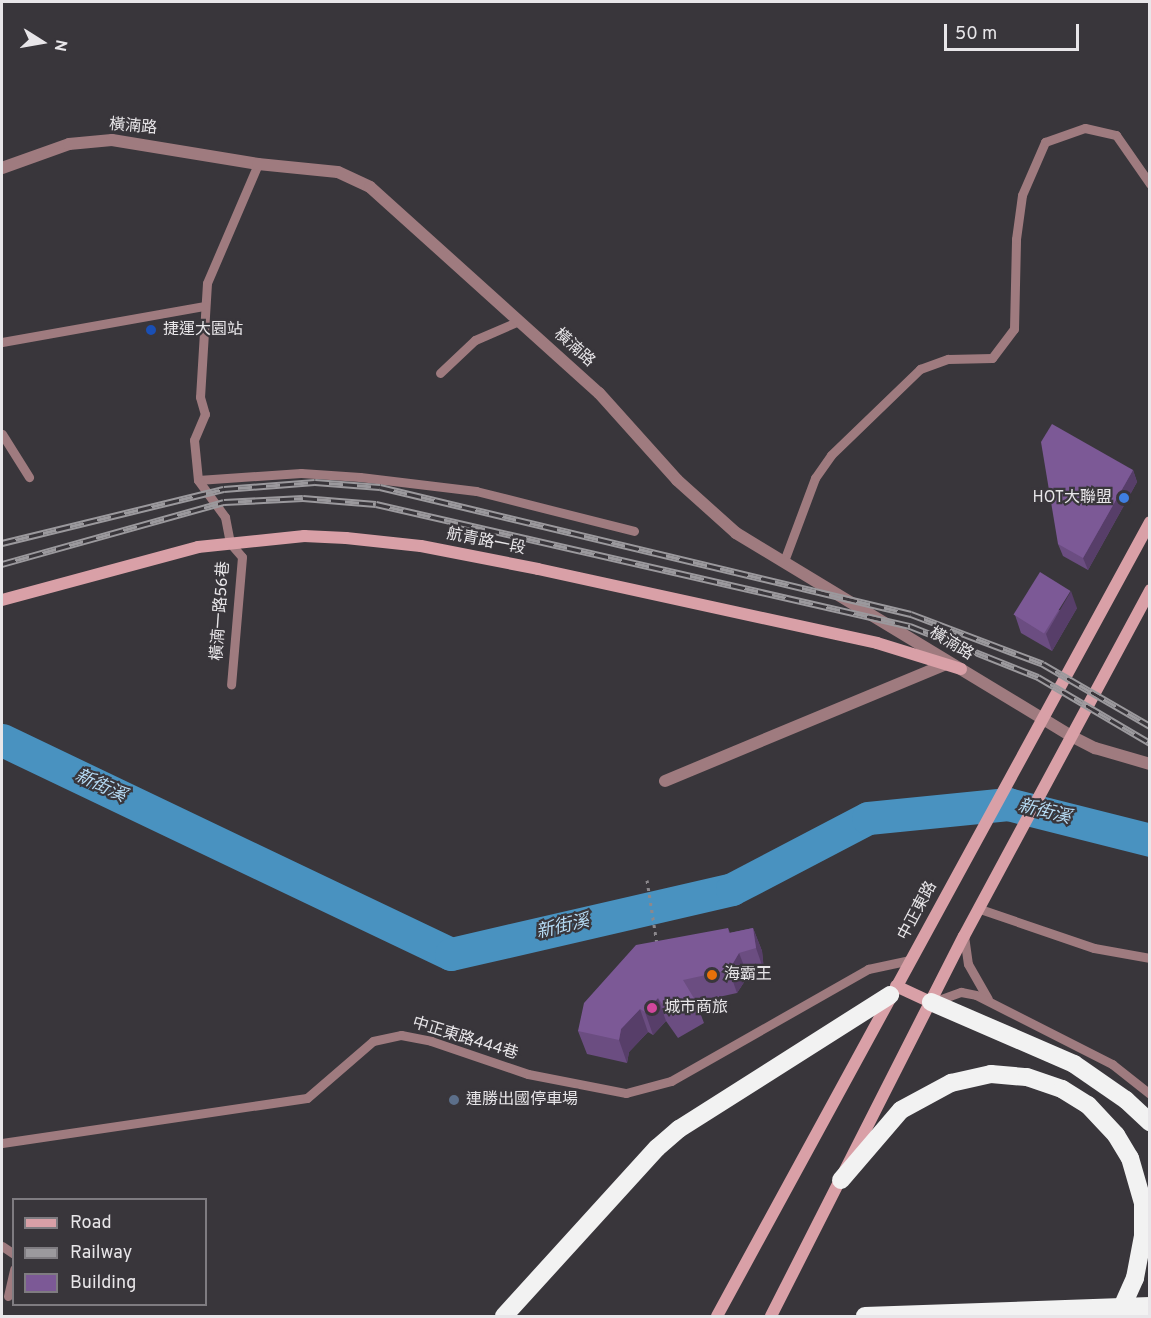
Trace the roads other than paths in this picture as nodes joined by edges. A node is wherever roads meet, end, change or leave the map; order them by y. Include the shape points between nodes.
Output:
1 (258, 164) junction
2 (2, 168) edge
3 (1149, 184) edge
4 (205, 306) junction
5 (519, 321) junction
6 (2, 342) edge
7 (440, 373) dead end
8 (2, 434) edge
9 (29, 477) dead end
10 (198, 480) junction
11 (1149, 522) edge
12 (634, 531) dead end
13 (230, 543) junction
14 (784, 561) junction
15 (1149, 590) edge
16 (2, 600) edge
17 (946, 664) junction
18 (961, 669) junction
19 (231, 685) dead end
20 (1041, 718) junction
21 (1073, 736) junction
22 (1149, 764) edge
23 (665, 781) dead end
24 (980, 909) junction
25 (964, 936) junction
26 (1149, 958) edge
27 (910, 960) junction
28 (893, 991) junction
29 (989, 1001) junction
30 (930, 1002) junction
31 (1149, 1094) edge
32 (1149, 1122) edge
33 (2, 1143) edge
34 (841, 1180) junction
35 (12, 1278) edge
36 (8, 1296) dead end
37 (1149, 1306) edge
38 (504, 1317) edge
39 (717, 1317) edge
40 (771, 1317) edge
41 (865, 1317) edge
42 (1118, 1317) edge

1 - 2 street, 橫湳路 via 112,140 69,144
1 - 4 lane via 224,237 207,283
1 - 5 street, 橫湳路 via 338,172 370,187
3 - 14 lane via 1116,135 1085,129 1045,142 1023,195 1016,239 1014,328 992,358 948,359 920,369 831,455 815,478
4 - 6 lane
4 - 10 lane via 200,397 205,414 194,440
5 - 7 lane via 474,340
5 - 14 street, 橫湳路 via 599,393 677,480 728,525
8 - 9 lane
10 - 12 lane via 301,473 476,491
10 - 13 lane, 橫湳一路56巷 via 225,517
11 - 20 main road, 中正東路
13 - 16 main road, 航青路一段 via 98,571
13 - 17 main road, 航青路一段 via 304,536 421,546 877,643
13 - 19 lane, 橫湳一路56巷 via 242,557
14 - 18 street, 橫湳路
15 - 21 main road
17 - 18 main road, 航青路一段
17 - 23 street
18 - 20 street, 橫湳路
20 - 21 street, 橫湳路
20 - 27 main road, 中正東路
21 - 22 street, 橫湳路
21 - 24 main road
24 - 25 main road
24 - 26 lane via 1094,948
25 - 29 lane via 968,964
25 - 30 main road
27 - 28 main road, 中正東路
27 - 33 lane, 中正東路444巷 via 868,969 671,1081 626,1093 528,1074 431,1041 401,1035 373,1041 307,1098
28 - 30 main road
28 - 38 highway via 679,1129 650,1155
28 - 39 main road, 中正東路
29 - 30 lane via 961,992
29 - 31 lane via 1112,1064
30 - 32 highway via 1074,1064 1126,1100
30 - 34 main road
34 - 40 main road
34 - 42 highway via 901,1110 951,1083 991,1074 1027,1077 1062,1089 1088,1105 1116,1135 1130,1158 1143,1203 1143,1236 1134,1278
35 - 36 lane
37 - 41 highway, bridge

